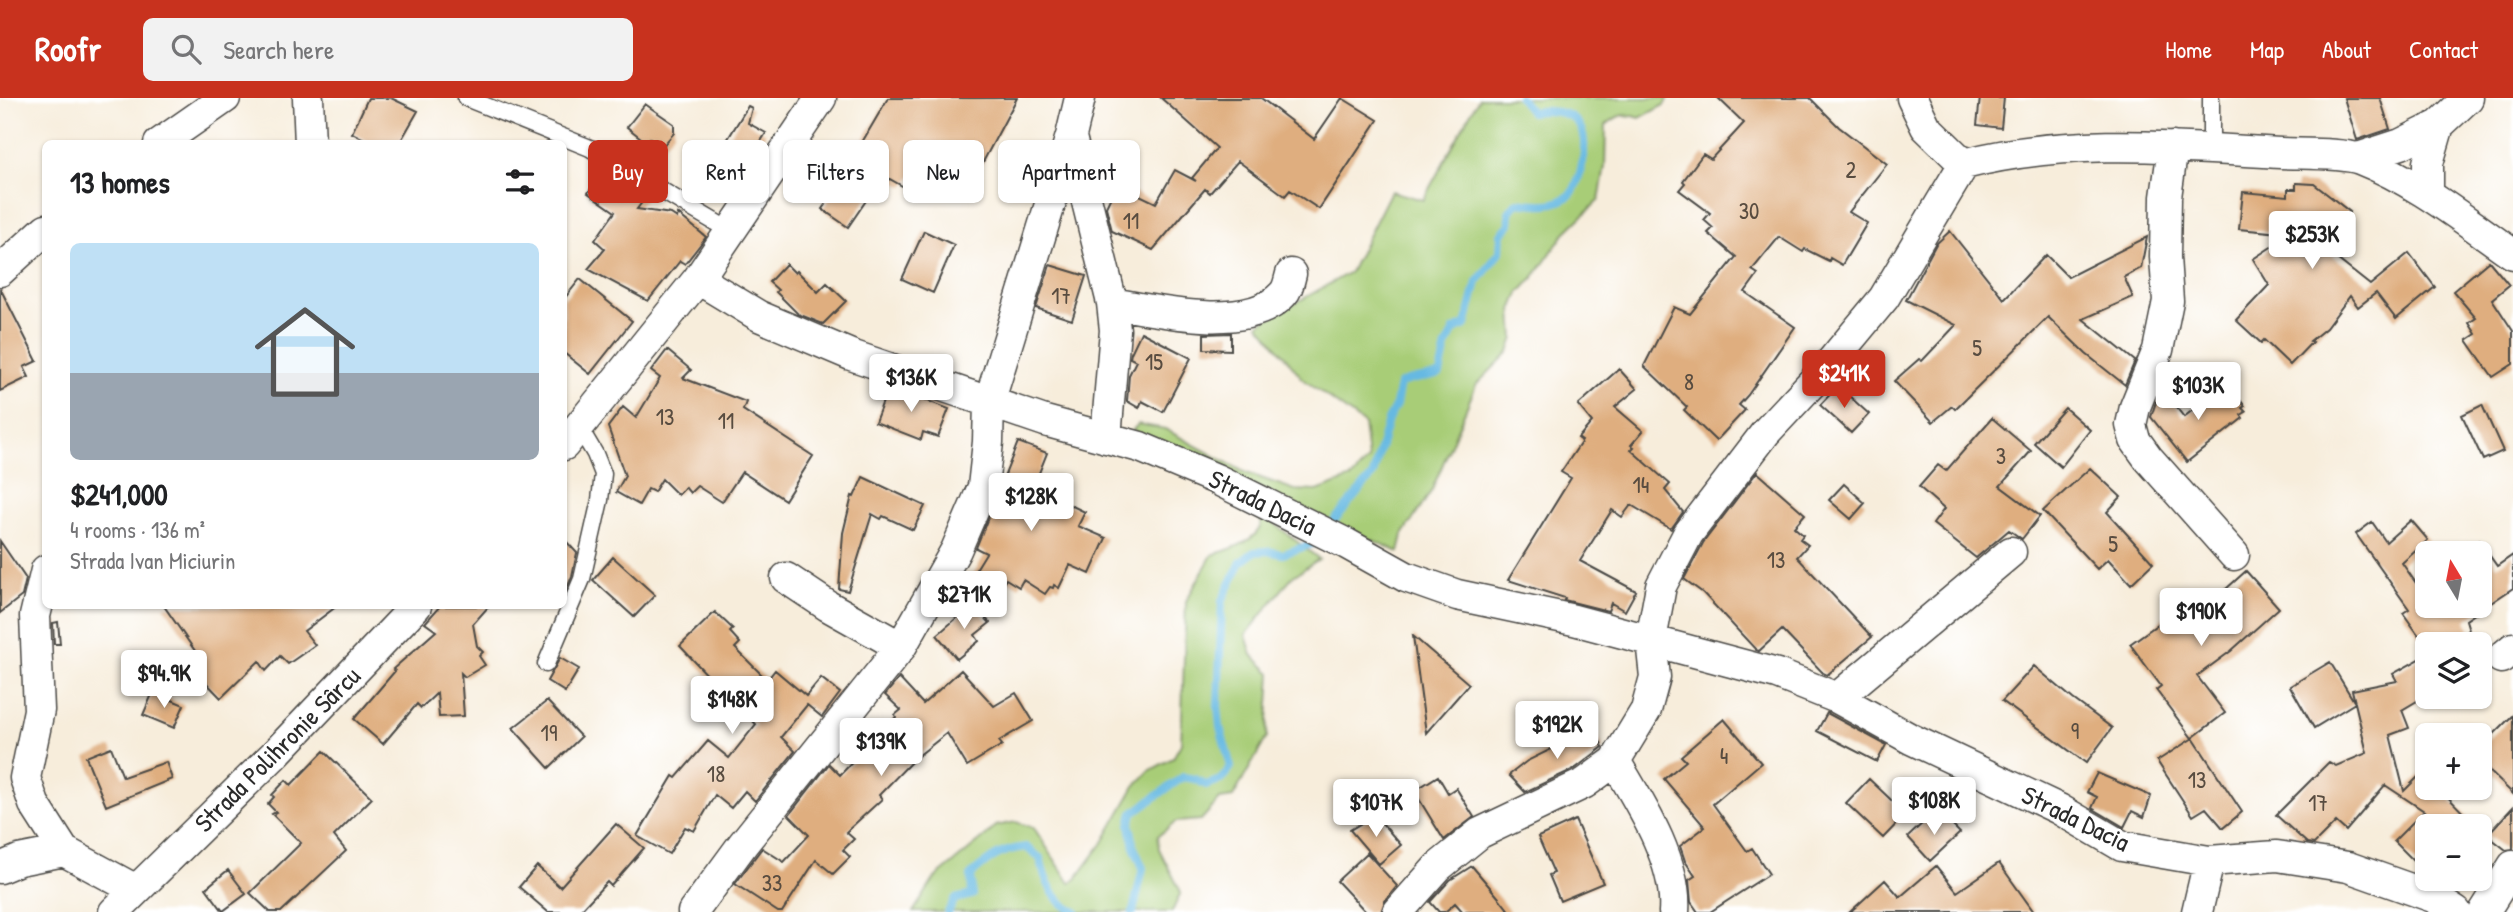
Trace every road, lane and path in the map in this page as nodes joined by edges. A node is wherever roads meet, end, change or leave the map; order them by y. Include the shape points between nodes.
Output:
1 (225, 98) edge
2 (308, 98) edge
3 (466, 98) edge
4 (821, 98) edge
5 (1080, 98) edge
6 (1912, 98) edge
7 (2211, 98) edge
8 (2468, 98) edge
9 (2439, 125) junction
10 (1071, 136) junction
11 (165, 140) edge
12 (310, 140) edge
13 (2173, 146) junction
14 (2211, 149) junction
15 (2358, 158) junction
16 (1964, 164) junction
17 (2428, 194) junction
18 (730, 231) junction
19 (42, 233) edge
20 (2513, 254) edge
21 (0, 271) edge
22 (1291, 274) dead end
23 (698, 279) junction
24 (1112, 303) junction
25 (989, 403) junction
26 (571, 436) edge
27 (1106, 438) junction
28 (2011, 552) dead end
29 (2234, 555) dead end
30 (786, 578) dead end
31 (42, 587) edge
32 (413, 609) edge
33 (1651, 640) junction
34 (901, 646) junction
35 (546, 664) dead end
36 (1837, 698) junction
37 (1615, 761) junction
38 (64, 851) junction
39 (2209, 860) junction
40 (2513, 866) edge
41 (0, 868) edge
42 (135, 890) junction
43 (114, 912) edge
44 (693, 912) edge
45 (1398, 912) edge
46 (1674, 912) edge
47 (2197, 912) edge
48 (2456, 912) edge
49 (2484, 912) edge

1 - 11 street
2 - 12 street
3 - 18 lane via 590,148
4 - 18 street
5 - 10 street
6 - 16 street via 1926,127
7 - 14 lane
8 - 9 street
9 - 15 street
9 - 17 street via 2428,163
10 - 24 street
10 - 25 street
13 - 14 street
13 - 16 street via 2024,151
13 - 29 street via 2166,197 2168,301 2158,350 2132,425 2135,440 2148,458
14 - 15 street
15 - 17 street
16 - 33 street via 1884,298 1766,432 1688,534 1661,586
17 - 20 street
18 - 23 street
19 - 21 street
22 - 24 street via 1285,293 1267,308 1241,314 1175,314
23 - 25 street, Strada Dacia via 760,316 851,355
23 - 26 street
24 - 27 street via 1115,330
25 - 27 street, Strada Dacia
25 - 34 street via 983,487 956,550
26 - 35 lane via 595,454 603,474 582,579
27 - 33 street, Strada Dacia via 1216,479 1406,577 1457,595
28 - 36 street
30 - 34 street
31 - 38 street via 35,616 39,710 25,778 34,804
32 - 42 street, Strada Polihronie Sârcu via 275,754
33 - 36 street, Strada Dacia via 1777,674
33 - 37 street via 1655,677 1646,710
34 - 44 street
36 - 39 street, Strada Dacia via 1911,739 2059,809 2122,846
37 - 45 street via 1585,783 1470,840 1438,867
37 - 46 street via 1664,855
38 - 41 street
38 - 42 street
39 - 47 street
39 - 48 street, Strada Dacia via 2277,856 2348,867 2433,897
40 - 49 street
42 - 43 street, Strada Polihronie Sârcu

